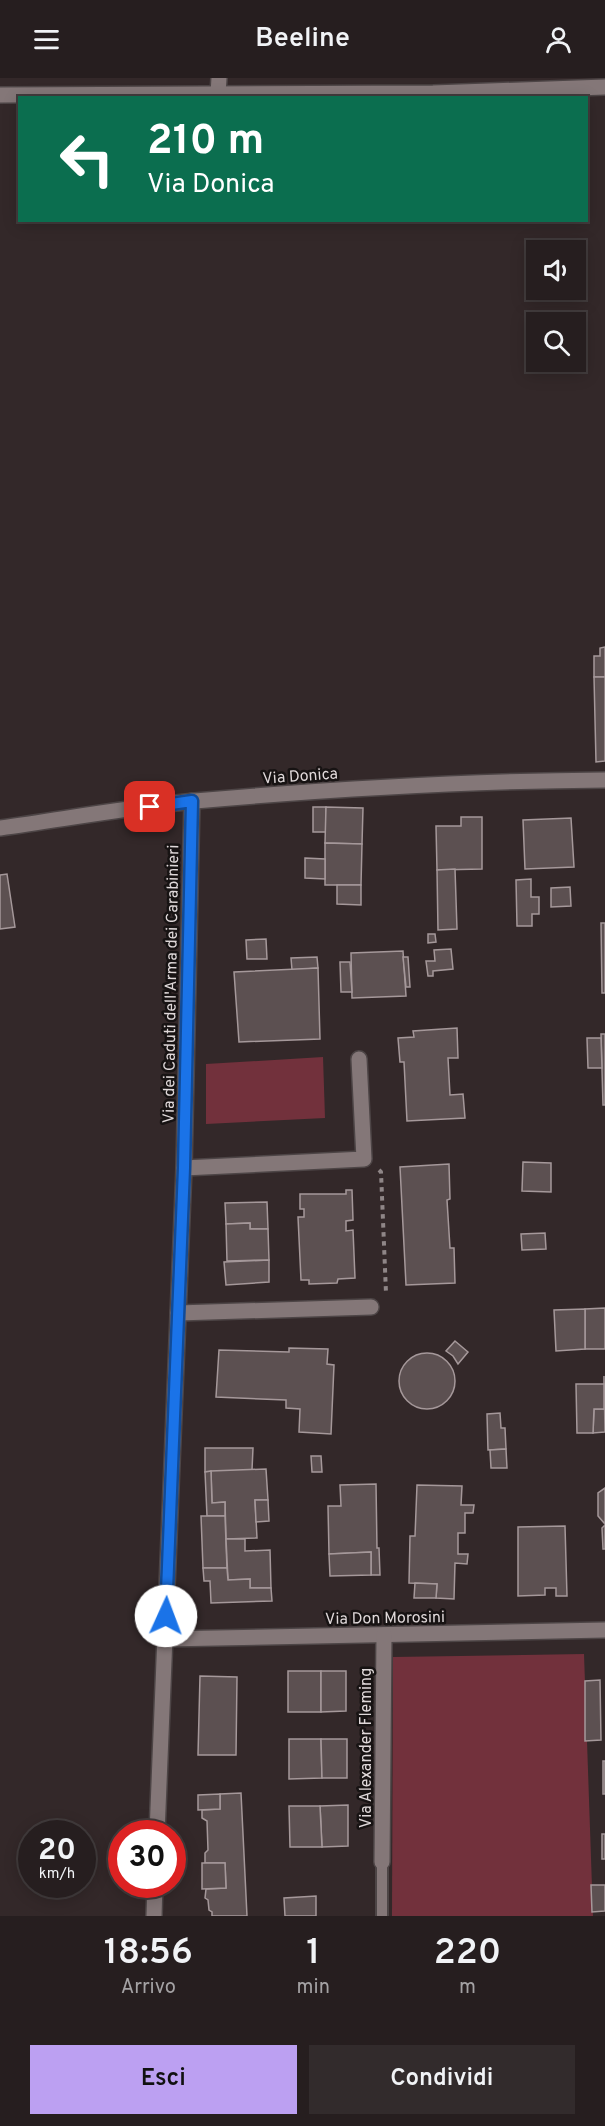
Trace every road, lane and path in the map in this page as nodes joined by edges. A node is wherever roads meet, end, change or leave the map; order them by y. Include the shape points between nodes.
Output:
1 (218, 86) edge
2 (605, 87) edge
3 (0, 95) edge
4 (605, 780) edge
5 (192, 801) junction
6 (0, 828) edge
7 (359, 1059) dead end
8 (364, 1159) junction
9 (184, 1168) junction
10 (371, 1306) joint
11 (178, 1313) junction
12 (605, 1630) edge
13 (384, 1635) junction
14 (165, 1639) junction
15 (158, 1820) edge
16 (382, 1862) joint
17 (155, 1898) edge
18 (154, 1916) edge
19 (382, 1916) edge

1 - 2 street via 433,93
1 - 3 street
4 - 5 street, Via Donica via 352,789
5 - 6 street, Via Donica
5 - 9 street, Via dei Caduti dell'Arma dei Carabinieri
7 - 8 street
8 - 9 street
8 - 10 path via 381,1172 386,1306
9 - 11 street, Via dei Caduti dell'Arma dei Carabinieri
10 - 11 street
11 - 14 street, Via dei Caduti dell'Arma dei Carabinieri
12 - 13 street, Via Don Morosini
13 - 14 street, Via Don Morosini
13 - 16 street, Via Alexander Fleming
14 - 15 street, Via dei Caduti dell'Arma dei Carabinieri
16 - 19 lane
17 - 18 street

